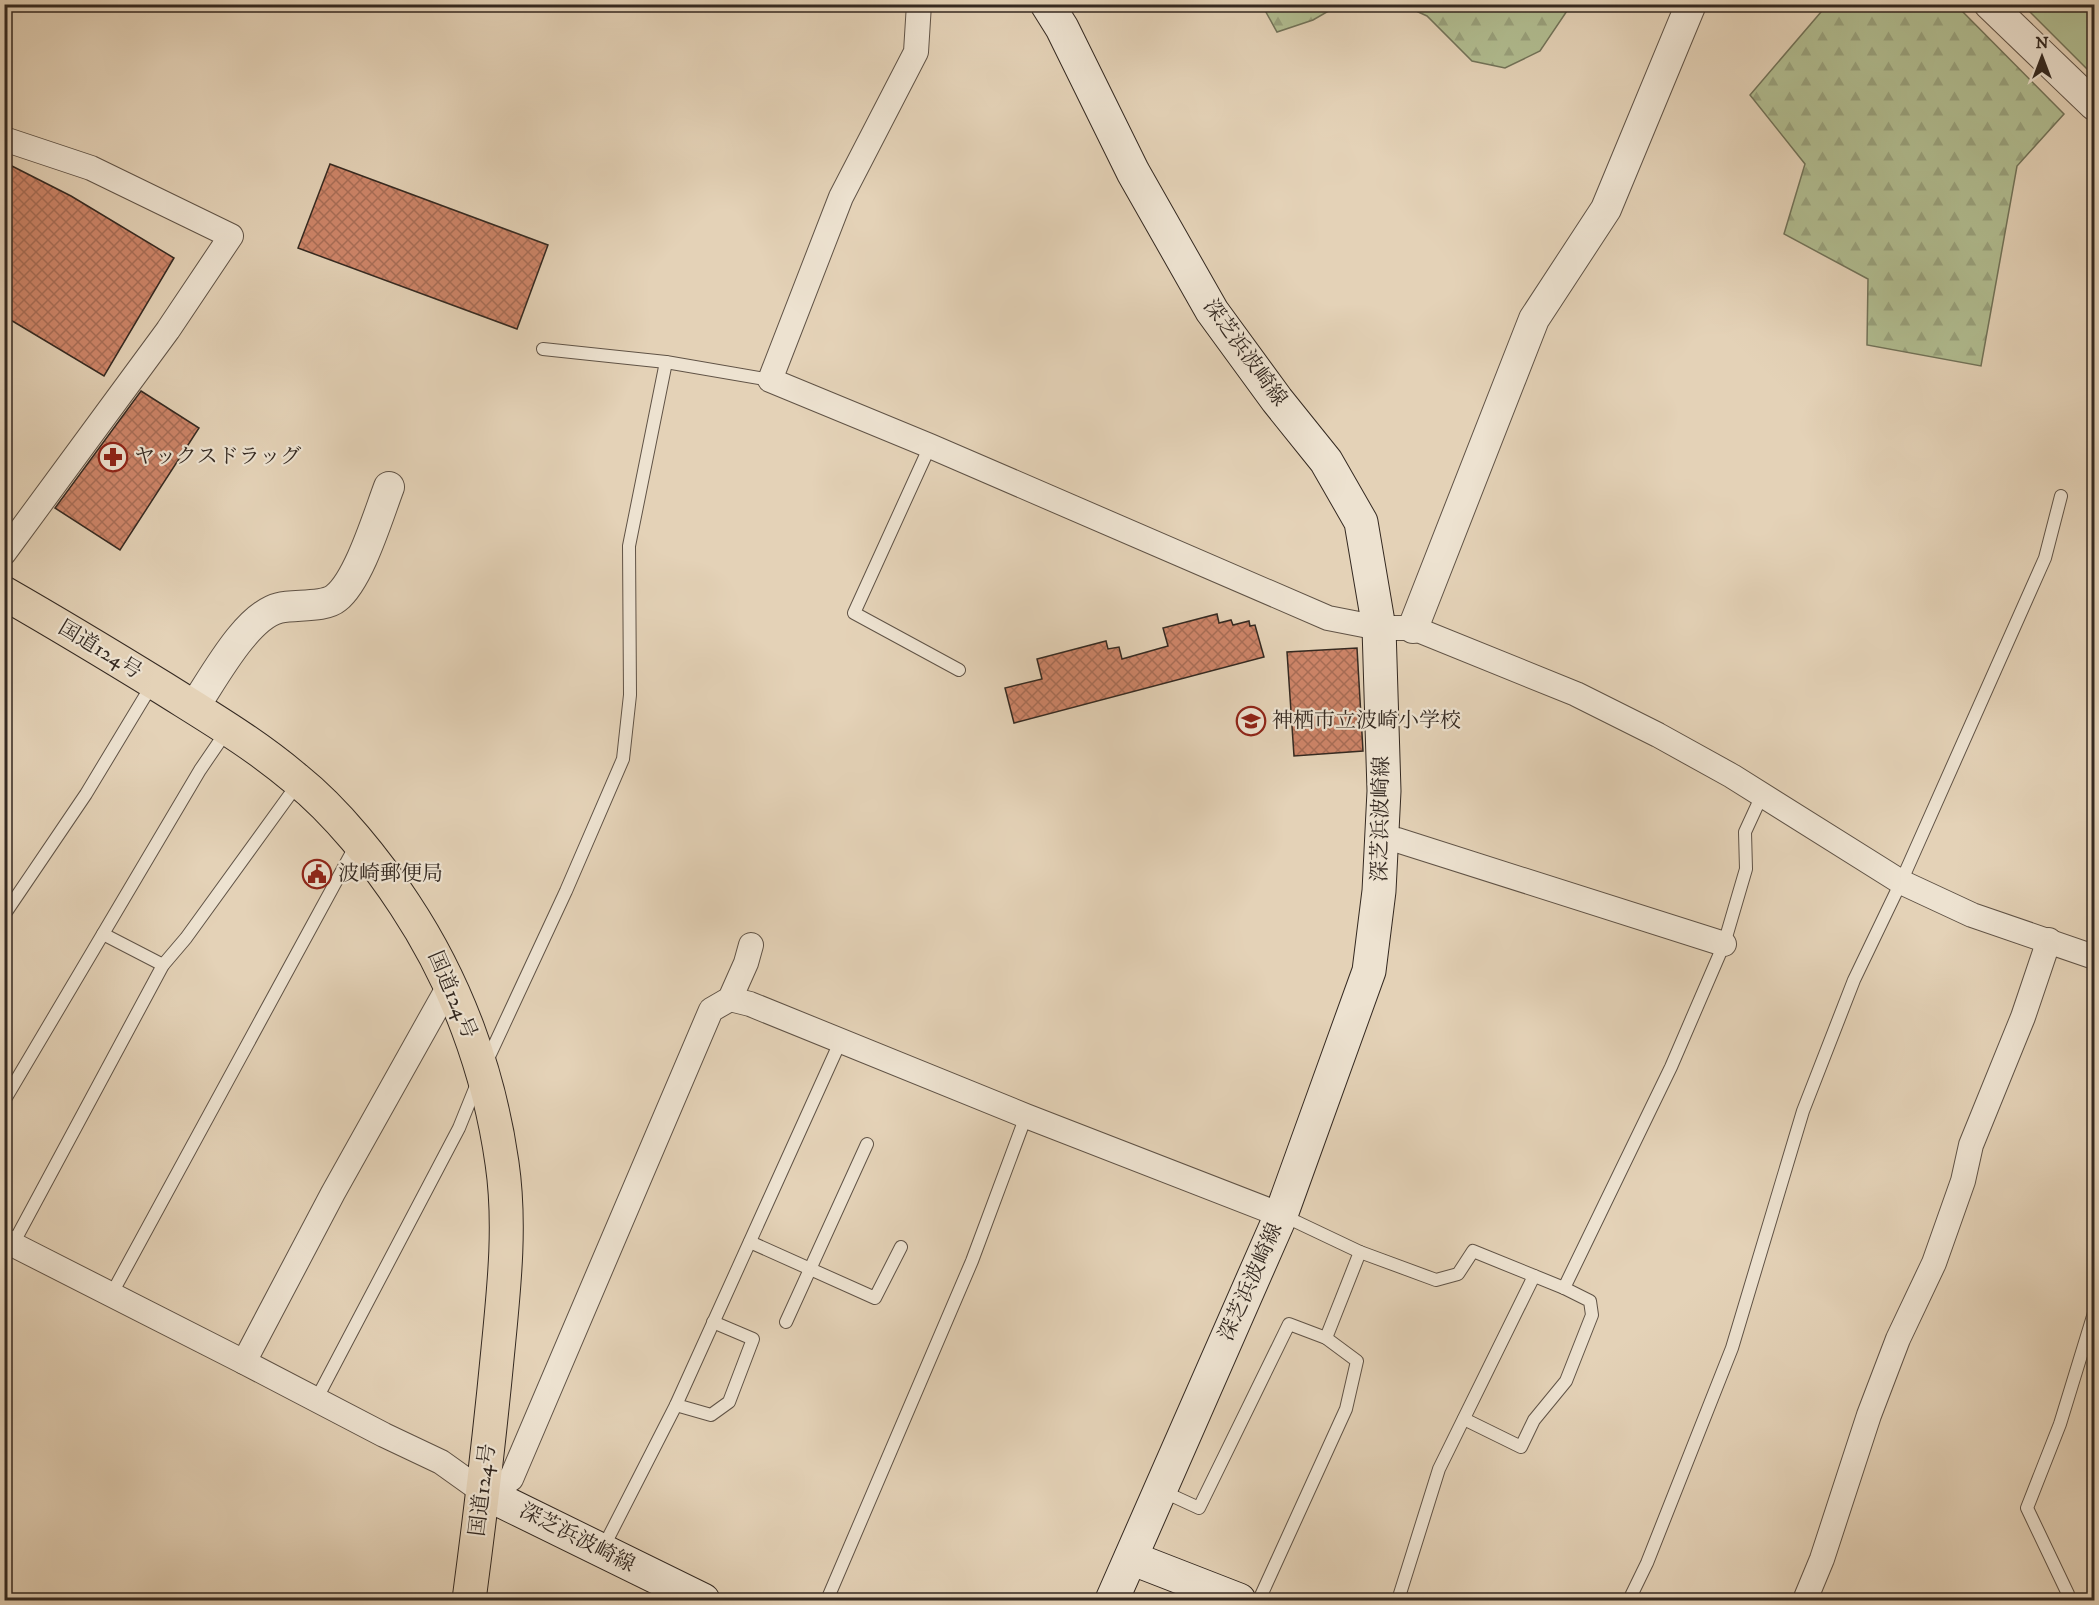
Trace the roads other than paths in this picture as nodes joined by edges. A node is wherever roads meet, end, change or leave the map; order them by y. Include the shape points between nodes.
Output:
1 (920, 4) edge
2 (1047, 4) edge
3 (1691, 4) edge
4 (1989, 4) edge
5 (2094, 105) edge
6 (4, 139) edge
7 (543, 349) dead end
8 (666, 362) junction
9 (770, 380) junction
10 (930, 446) junction
11 (389, 487) dead end
12 (2061, 496) dead end
13 (4, 553) edge
14 (4, 592) edge
15 (1378, 628) junction
16 (1413, 628) junction
17 (959, 670) dead end
18 (154, 682) junction
19 (194, 707) junction
20 (228, 728) junction
21 (299, 781) junction
22 (1762, 795) junction
23 (1382, 839) junction
24 (358, 842) junction
25 (1901, 882) junction
26 (4, 915) edge
27 (103, 934) junction
28 (2049, 940) junction
29 (1724, 944) junction
30 (751, 945) dead end
31 (2094, 957) edge
32 (163, 965) junction
33 (450, 984) junction
34 (730, 999) junction
35 (841, 1041) junction
36 (482, 1072) junction
37 (4, 1101) edge
38 (1026, 1116) junction
39 (867, 1144) dead end
40 (1281, 1215) junction
41 (9, 1242) edge
42 (750, 1242) junction
43 (901, 1247) dead end
44 (1360, 1252) junction
45 (810, 1269) junction
46 (1534, 1276) junction
47 (1564, 1288) junction
48 (111, 1295) junction
49 (2094, 1313) edge
50 (713, 1322) junction
51 (786, 1322) dead end
52 (1326, 1338) junction
53 (244, 1362) junction
54 (316, 1400) junction
55 (676, 1405) junction
56 (1464, 1419) junction
57 (1160, 1490) junction
58 (483, 1491) junction
59 (602, 1551) junction
60 (1131, 1558) junction
61 (469, 1600) edge
62 (703, 1600) edge
63 (827, 1600) edge
64 (1112, 1600) edge
65 (1239, 1600) edge
66 (1259, 1600) edge
67 (1398, 1600) edge
68 (1629, 1600) edge
69 (1805, 1600) edge
70 (2065, 1600) edge

1 - 9 street via 916,52 841,197
2 - 15 main road, 深芝浜波崎線 via 1133,172 1212,311 1326,461 1361,522
3 - 16 street via 1606,209 1534,319
4 - 5 street
6 - 13 street via 91,168 231,236 168,330
7 - 8 lane
8 - 9 lane
8 - 36 lane via 629,546 630,695 623,759
9 - 10 street
10 - 15 street via 1328,618
10 - 17 lane via 854,613
11 - 19 street via 347,586 327,604 276,609 259,618 246,630
12 - 25 lane via 2044,558
14 - 18 highway, 国道124号
15 - 16 street
15 - 23 main road, 深芝浜波崎線
16 - 22 street via 1576,694 1658,735
18 - 19 highway, 国道124号
18 - 26 lane via 86,794
19 - 20 highway, 国道124号
20 - 21 highway, 国道124号
20 - 27 lane
21 - 24 highway, 国道124号
21 - 32 lane
22 - 25 street
22 - 29 lane via 1745,832 1746,869
23 - 29 street via 1397,840
23 - 40 main road, 深芝浜波崎線 via 1369,971
24 - 33 highway, 国道124号 via 426,936
24 - 48 lane
25 - 28 street via 1972,915
25 - 68 lane via 1854,980 1803,1112 1732,1348
27 - 32 lane
27 - 37 lane
28 - 31 street
28 - 69 street via 2023,1017 1971,1145 1963,1181 1934,1263 1898,1339
29 - 47 lane via 1671,1067
30 - 34 street
32 - 41 lane
33 - 36 highway, 国道124号
33 - 53 street
34 - 35 street
34 - 58 street via 711,1010 511,1479
35 - 38 street
35 - 42 lane
36 - 54 lane via 459,1128
36 - 58 highway, 国道124号 via 502,1164 505,1209 501,1319
38 - 40 street
38 - 63 lane via 972,1261
39 - 45 lane
40 - 44 lane
40 - 57 main road, 深芝浜波崎線
41 - 48 street
42 - 45 lane
42 - 50 lane
43 - 45 lane via 875,1298
44 - 46 lane via 1436,1280 1458,1274 1473,1251
44 - 52 lane
45 - 51 lane
46 - 47 lane
46 - 56 lane
47 - 56 lane via 1590,1302 1592,1315 1566,1381 1534,1420 1521,1447
48 - 53 street
49 - 70 lane via 2060,1424 2027,1508 2068,1594
50 - 55 lane
50 - 55 lane via 753,1339 729,1402 711,1415
52 - 57 lane via 1289,1324 1199,1508
52 - 66 lane via 1357,1361 1346,1409
53 - 54 street
54 - 58 street via 452,1468
55 - 59 lane
56 - 67 lane via 1439,1469
57 - 60 main road, 深芝浜波崎線
58 - 59 main road, 深芝浜波崎線
58 - 61 highway, 国道124号
59 - 62 main road, 深芝浜波崎線
60 - 64 main road, 深芝浜波崎線
60 - 65 main road

